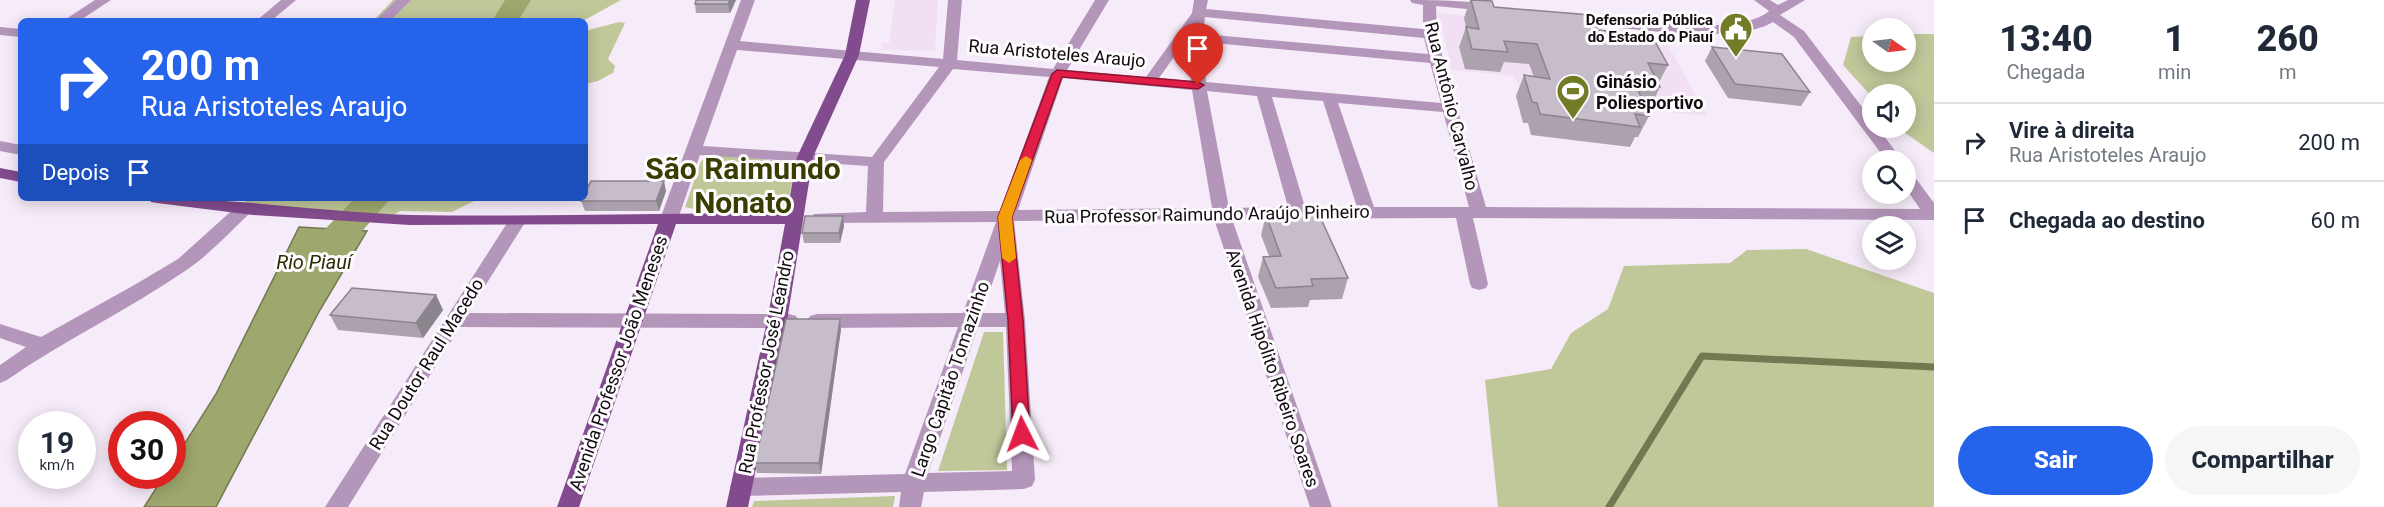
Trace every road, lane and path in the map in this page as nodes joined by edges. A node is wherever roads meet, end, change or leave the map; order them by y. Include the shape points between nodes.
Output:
1 (104, 0) edge
2 (290, 0) edge
3 (404, 0) edge
4 (748, 0) edge
5 (863, 0) edge
6 (955, 0) edge
7 (1102, 0) edge
8 (1761, 0) edge
9 (1798, 0) edge
10 (1424, 1) edge
11 (1199, 9) edge
12 (1505, 11) edge
13 (1775, 13) junction
14 (1562, 17) edge
15 (75, 18) edge
16 (266, 18) edge
17 (385, 18) edge
18 (0, 31) edge
19 (18, 33) edge
20 (1430, 34) junction
21 (1196, 37) junction
22 (733, 45) junction
23 (852, 55) junction
24 (1436, 59) junction
25 (950, 63) junction
26 (1057, 74) junction
27 (1150, 81) junction
28 (1198, 85) junction
29 (1263, 92) junction
30 (1329, 97) junction
31 (1449, 108) junction
32 (0, 146) edge
33 (18, 149) edge
34 (693, 150) junction
35 (1886, 150) edge
36 (805, 157) junction
37 (876, 162) junction
38 (0, 172) edge
39 (18, 176) edge
40 (1916, 190) edge
41 (215, 201) edge
42 (244, 209) junction
43 (1367, 212) junction
44 (1471, 212) junction
45 (1221, 213) junction
46 (1298, 213) junction
47 (1934, 214) edge
48 (1005, 217) junction
49 (794, 218) junction
50 (874, 218) junction
51 (669, 219) junction
52 (517, 221) junction
53 (1479, 284) dead end
54 (972, 319) junction
55 (455, 320) junction
56 (1015, 320) junction
57 (633, 321) junction
58 (777, 321) junction
59 (0, 331) edge
60 (43, 345) junction
61 (0, 375) edge
62 (914, 482) junction
63 (739, 497) edge
64 (336, 507) edge
65 (568, 507) edge
66 (910, 507) edge
67 (1320, 507) edge

1 - 15 street
2 - 16 street
3 - 17 street
4 - 22 street
5 - 23 main road, Rua Professor José Leandro
6 - 25 street
7 - 26 street, Largo Capitão Tomazinho
8 - 13 street
9 - 13 street
10 - 12 street
10 - 20 street, Rua Antônio Carvalho
11 - 20 street
11 - 21 street, Avenida Hipólito Ribeiro Soares
11 - 27 street
13 - 14 street via 1766,21 1746,27 1710,30
13 - 35 street via 1799,34
18 - 19 street
20 - 24 street, Rua Antônio Carvalho
21 - 24 street
21 - 28 street, Avenida Hipólito Ribeiro Soares
22 - 23 street, Rua Aristoteles Araujo
22 - 34 street
23 - 25 street, Rua Aristoteles Araujo
23 - 36 main road, Rua Professor José Leandro
24 - 31 street, Rua Antônio Carvalho
25 - 26 street, Rua Aristoteles Araujo
25 - 37 street
26 - 27 street, Rua Aristoteles Araujo
26 - 48 street, Largo Capitão Tomazinho
27 - 28 street, Rua Aristoteles Araujo
28 - 29 street, Rua Aristoteles Araujo
28 - 45 street, Avenida Hipólito Ribeiro Soares
29 - 30 street, Rua Aristoteles Araujo
29 - 46 street
30 - 31 street, Rua Aristoteles Araujo
30 - 43 street
31 - 44 street, Rua Antônio Carvalho
32 - 33 street
34 - 36 street
34 - 51 street
36 - 37 street
36 - 49 main road, Rua Professor José Leandro
37 - 50 street
38 - 39 main road
40 - 47 street
41 - 42 main road, Rua Professor Raimundo Araújo Pinheiro
42 - 52 main road, Rua Professor Raimundo Araújo Pinheiro via 410,220
42 - 60 street via 184,263
43 - 44 street, Rua Professor Raimundo Araújo Pinheiro
43 - 46 street, Rua Professor Raimundo Araújo Pinheiro
44 - 47 street, Rua Professor Raimundo Araújo Pinheiro
44 - 53 street, Rua Antônio Carvalho
45 - 46 street, Rua Professor Raimundo Araújo Pinheiro
45 - 48 street, Rua Professor Raimundo Araújo Pinheiro
45 - 67 street, Avenida Hipólito Ribeiro Soares
48 - 50 street, Rua Professor Raimundo Araújo Pinheiro
48 - 54 street, Largo Capitão Tomazinho
48 - 56 street
49 - 50 street, Rua Professor Raimundo Araújo Pinheiro
49 - 51 main road, Rua Professor Raimundo Araújo Pinheiro
49 - 58 main road, Rua Professor José Leandro
51 - 52 main road, Rua Professor Raimundo Araújo Pinheiro
51 - 57 main road, Avenida Professor João Meneses
52 - 55 street, Rua Doutor Raul Macedo
54 - 56 street
54 - 58 street
54 - 62 street, Largo Capitão Tomazinho
55 - 57 street
55 - 64 street, Rua Doutor Raul Macedo
56 - 62 street via 1024,480
57 - 58 street
57 - 65 main road, Avenida Professor João Meneses
58 - 63 main road, Rua Professor José Leandro
59 - 60 street
60 - 61 street
62 - 63 street
62 - 66 street, Largo Capitão Tomazinho

